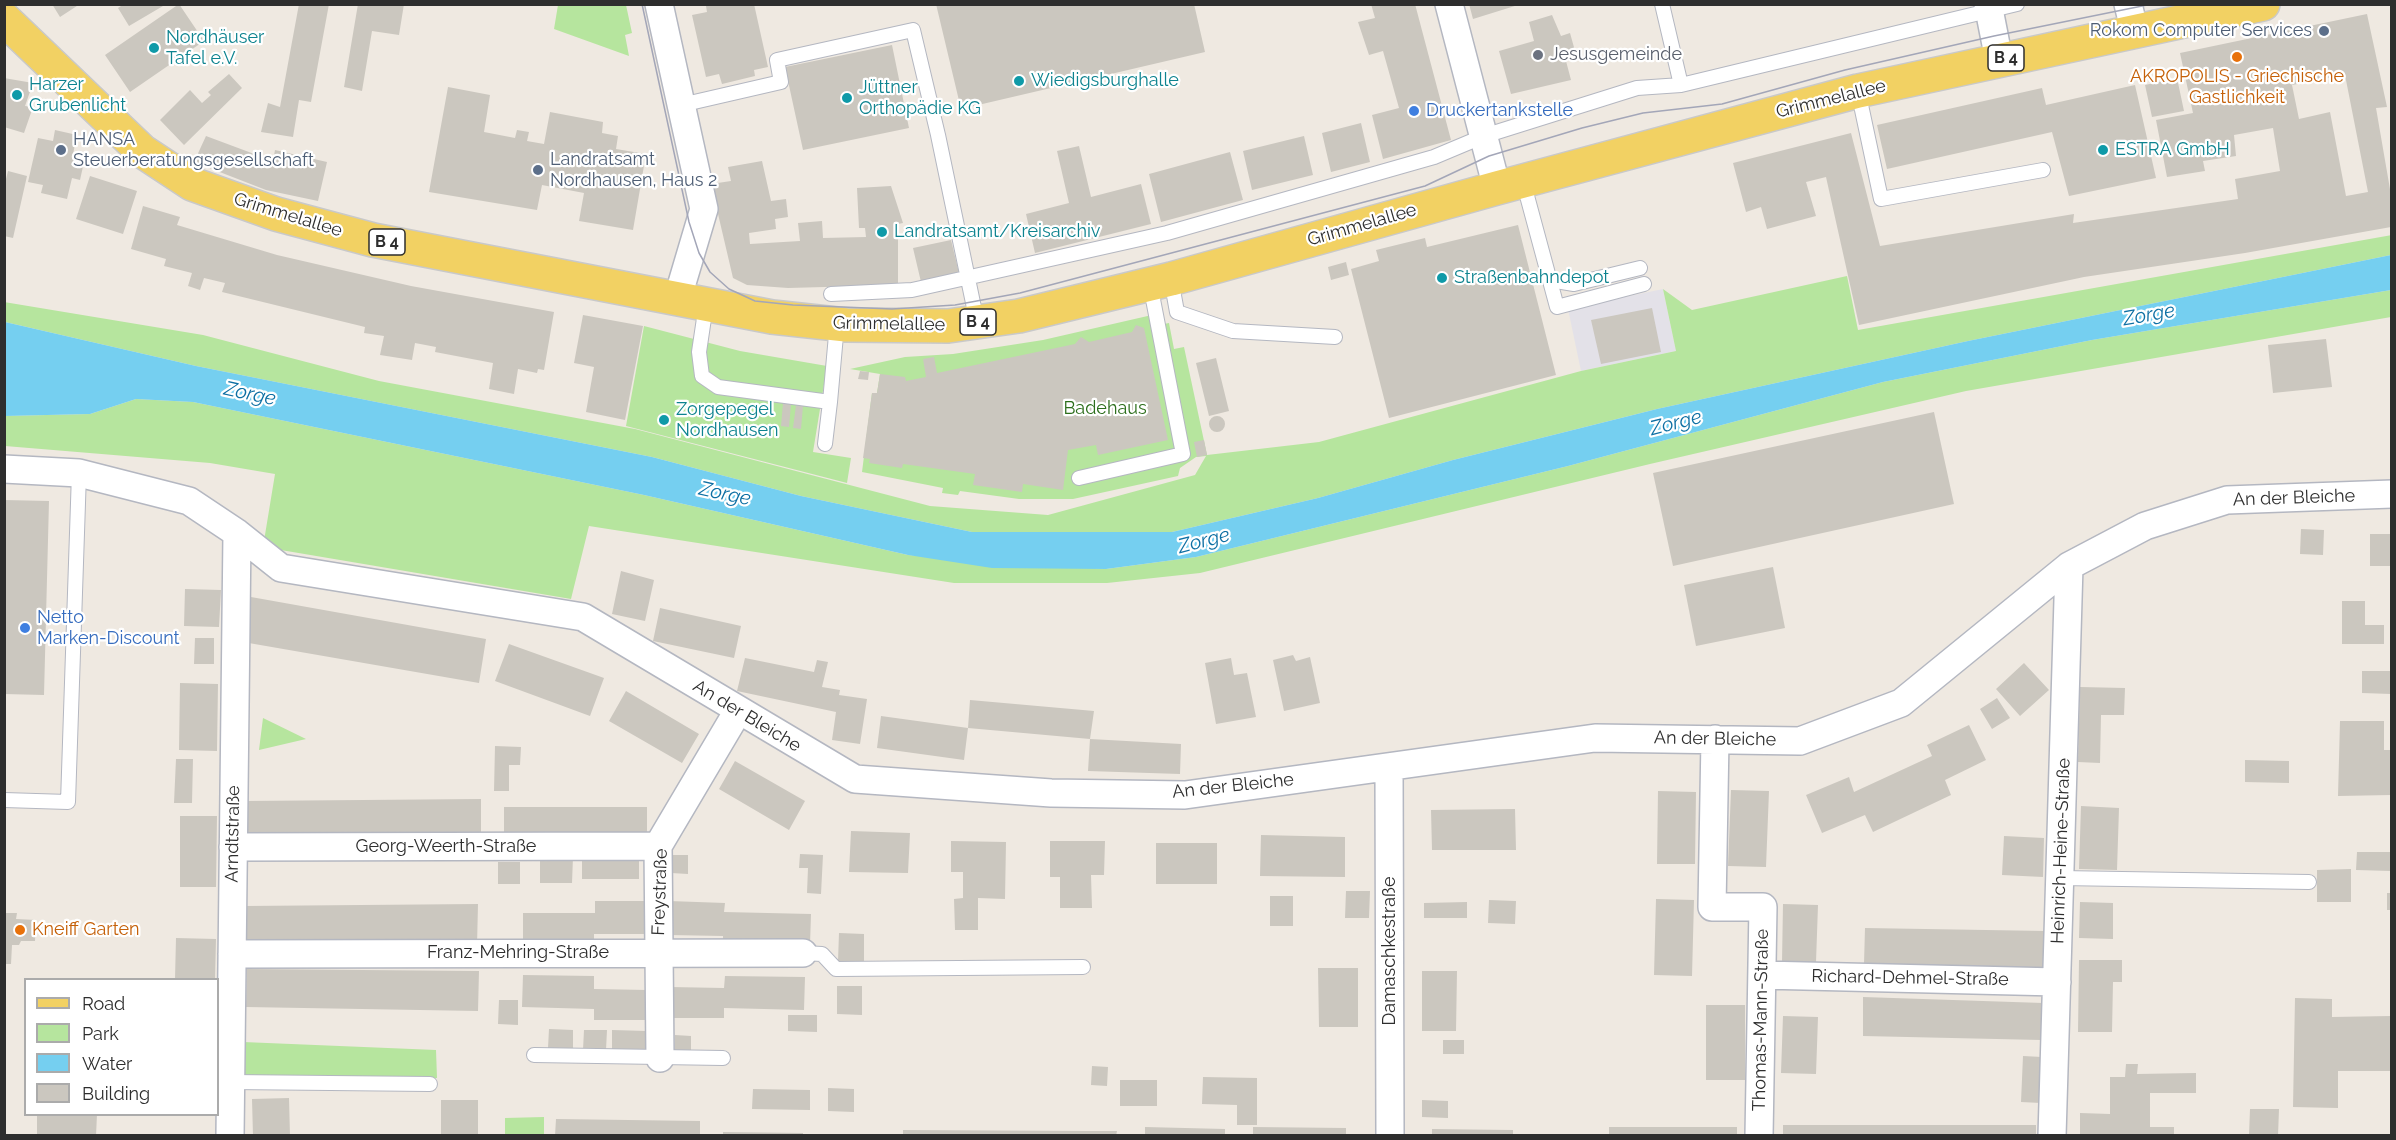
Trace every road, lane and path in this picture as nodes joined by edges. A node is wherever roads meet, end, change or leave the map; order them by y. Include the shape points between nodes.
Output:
1 (659, 4) edge
2 (1449, 4) edge
3 (1662, 4) edge
4 (2017, 4) edge
5 (2263, 4) edge
6 (1988, 8) edge
7 (2132, 19) edge
8 (4, 20) edge
9 (1998, 60) junction
10 (1681, 85) junction
11 (1858, 91) junction
12 (681, 105) junction
13 (1484, 136) junction
14 (2043, 170) dead end
15 (1510, 184) junction
16 (1640, 268) dead end
17 (969, 278) junction
18 (1550, 280) junction
19 (1161, 281) junction
20 (1644, 284) dead end
21 (692, 302) junction
22 (834, 309) junction
23 (977, 322) junction
24 (1335, 337) dead end
25 (830, 402) junction
26 (825, 444) dead end
27 (4, 469) edge
28 (79, 473) junction
29 (1079, 478) dead end
30 (2391, 494) edge
31 (237, 533) junction
32 (2068, 566) junction
33 (738, 711) junction
34 (1715, 739) junction
35 (1389, 767) junction
36 (4, 800) edge
37 (658, 846) junction
38 (233, 847) junction
39 (2060, 878) junction
40 (2309, 882) dead end
41 (659, 952) junction
42 (803, 953) joint
43 (232, 954) junction
44 (1083, 967) dead end
45 (1762, 975) junction
46 (2057, 981) junction
47 (534, 1055) dead end
48 (660, 1058) junction
49 (723, 1058) dead end
50 (230, 1082) junction
51 (430, 1084) dead end
52 (230, 1136) edge
53 (1390, 1136) edge
54 (1760, 1136) edge
55 (2052, 1136) edge

1 - 12 street
2 - 13 street
3 - 10 lane
4 - 6 lane
5 - 7 main road, Grimmelallee / B 4
6 - 9 street
6 - 10 lane
7 - 9 main road, Grimmelallee / B 4
8 - 21 main road, Grimmelallee / B 4 via 142,151 192,184 276,214 373,240
9 - 11 main road, Grimmelallee / B 4
10 - 13 lane via 1637,88
11 - 14 lane via 1881,199
11 - 15 main road, Grimmelallee / B 4
12 - 17 lane via 781,82 777,60 913,30
12 - 21 street via 704,209
13 - 15 street
13 - 17 lane via 1434,158 1167,233
15 - 18 lane
15 - 19 main road, Grimmelallee / B 4
16 - 18 lane via 1574,284
17 - 22 lane
17 - 23 lane
18 - 20 lane via 1557,307
19 - 23 main road, Grimmelallee / B 4 via 1019,316
19 - 24 lane via 1176,312 1233,331
19 - 29 lane via 1183,453
21 - 22 main road, Grimmelallee / B 4 via 772,317
21 - 25 lane via 702,376 718,387
22 - 23 main road, Grimmelallee / B 4 via 948,326
22 - 25 lane
25 - 26 lane
27 - 28 street, An der Bleiche
28 - 31 street, An der Bleiche via 189,501
28 - 36 lane via 68,802
30 - 32 street, An der Bleiche via 2227,500 2145,526
31 - 33 street, An der Bleiche via 280,568 583,616
31 - 38 street, Arndtstraße
32 - 34 street, An der Bleiche via 1901,703 1800,741
32 - 39 street, Heinrich-Heine-Straße
33 - 35 street, An der Bleiche via 855,779 1051,793 1185,795
33 - 37 street, Freystraße
34 - 35 street, An der Bleiche via 1595,738
34 - 45 street, Thomas-Mann-Straße via 1712,907 1763,907
35 - 53 street, Damaschkestraße
37 - 38 street, Georg-Weerth-Straße
37 - 41 street, Freystraße
38 - 43 street, Arndtstraße
39 - 40 lane
39 - 46 street, Heinrich-Heine-Straße
41 - 42 street, Franz-Mehring-Straße
41 - 43 street, Franz-Mehring-Straße
41 - 48 street, Freystraße
42 - 44 lane via 822,954 836,969
43 - 50 street, Arndtstraße
45 - 46 street, Richard-Dehmel-Straße
45 - 54 street, Thomas-Mann-Straße
46 - 55 street, Heinrich-Heine-Straße
47 - 48 lane
48 - 49 lane
50 - 51 lane
50 - 52 street, Arndtstraße

